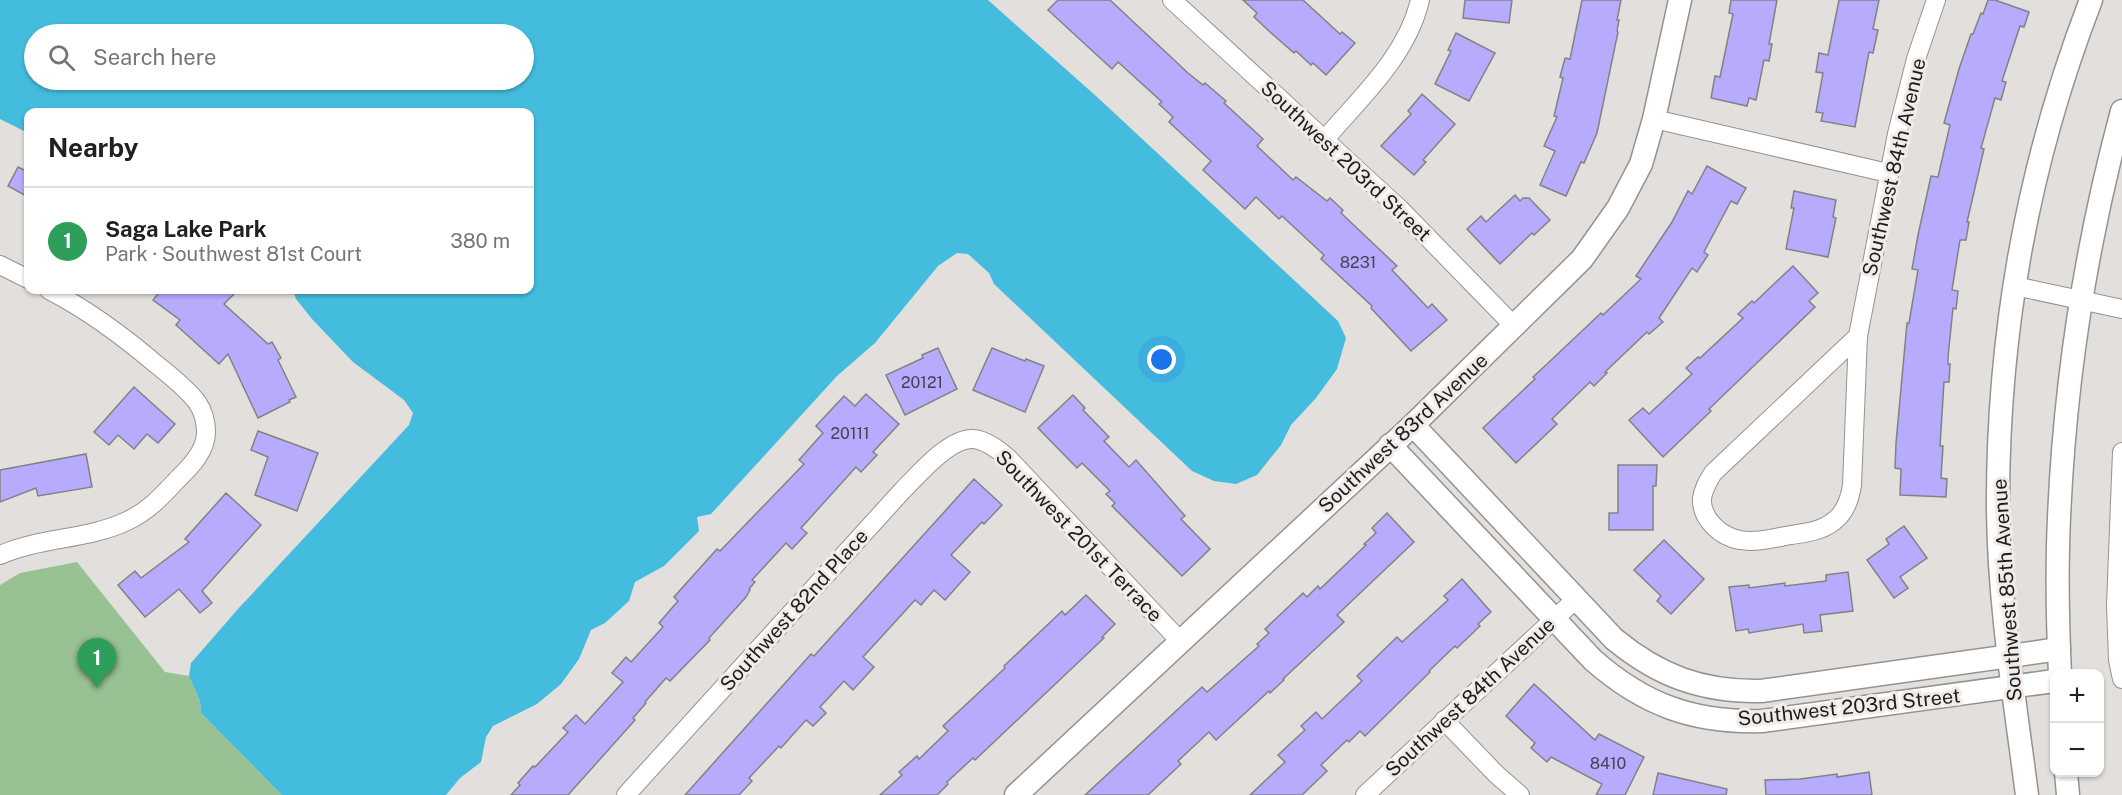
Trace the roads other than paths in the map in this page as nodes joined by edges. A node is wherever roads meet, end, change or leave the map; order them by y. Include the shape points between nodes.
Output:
1 (1172, 0) edge
2 (1420, 0) edge
3 (1680, 0) edge
4 (1936, 0) edge
5 (2091, 0) edge
6 (2122, 111) edge
7 (1653, 119) junction
8 (1325, 139) junction
9 (1888, 173) junction
10 (0, 265) edge
11 (24, 277) edge
12 (2015, 286) junction
13 (56, 294) edge
14 (2082, 301) junction
15 (2122, 309) edge
16 (1515, 327) junction
17 (1858, 336) junction
18 (1413, 425) junction
19 (972, 439) joint
20 (1390, 446) junction
21 (2122, 452) edge
22 (2121, 490) edge
23 (2120, 528) edge
24 (0, 555) edge
25 (1576, 599) junction
26 (1554, 618) junction
27 (1180, 641) junction
28 (2059, 649) junction
29 (2009, 656) junction
30 (2060, 669) edge
31 (2122, 679) edge
32 (2050, 682) edge
33 (2012, 687) junction
34 (1444, 720) junction
35 (2066, 777) edge
36 (626, 795) edge
37 (1016, 795) edge
38 (1365, 795) edge
39 (1520, 795) edge
40 (2027, 795) edge
41 (2068, 795) edge

1 - 8 street, Southwest 203rd Street
2 - 8 street via 1408,36 1398,51
3 - 7 street, Southwest 83rd Avenue
4 - 9 street, Southwest 84th Avenue via 1914,68
5 - 12 street, Southwest 85th Avenue via 2043,148
6 - 14 street
7 - 9 street
7 - 16 street, Southwest 83rd Avenue via 1638,171 1599,237 1570,273
8 - 16 street, Southwest 203rd Street
9 - 17 street, Southwest 84th Avenue
10 - 11 street
12 - 14 street
12 - 29 street, Southwest 85th Avenue via 1998,466 1999,540
13 - 24 street via 95,316 194,399 205,421 205,442 196,459 146,511 112,527
14 - 15 street
14 - 28 street via 2060,496
16 - 18 street, Southwest 83rd Avenue
17 - 17 street, Southwest 84th Avenue via 1706,483 1702,499 1706,515 1723,534 1751,541 1808,532 1835,521 1847,506 1852,484
18 - 20 street, Southwest 83rd Avenue
18 - 25 street, Southwest 203rd Street
19 - 27 street, Southwest 201st Terrace via 986,443 1009,459
19 - 36 street, Southwest 82nd Place via 942,453 902,491
20 - 26 street, Southwest 203rd Street
20 - 27 street, Southwest 83rd Avenue
21 - 22 street
22 - 23 street
23 - 31 street via 2116,639
25 - 26 street, Southwest 84th Avenue
25 - 29 street, Southwest 203rd Street via 1614,639 1642,660 1695,684 1729,691 1775,689
26 - 33 street, Southwest 203rd Street via 1604,670 1640,694 1689,714 1720,720 1762,721
26 - 34 street, Southwest 84th Avenue
27 - 37 street, Southwest 83rd Avenue
28 - 29 street, Southwest 203rd Street
28 - 30 street
29 - 33 street, Southwest 85th Avenue
32 - 33 street, Southwest 203rd Street
33 - 40 street, Southwest 85th Avenue
34 - 38 street, Southwest 84th Avenue
34 - 39 street
35 - 41 street

